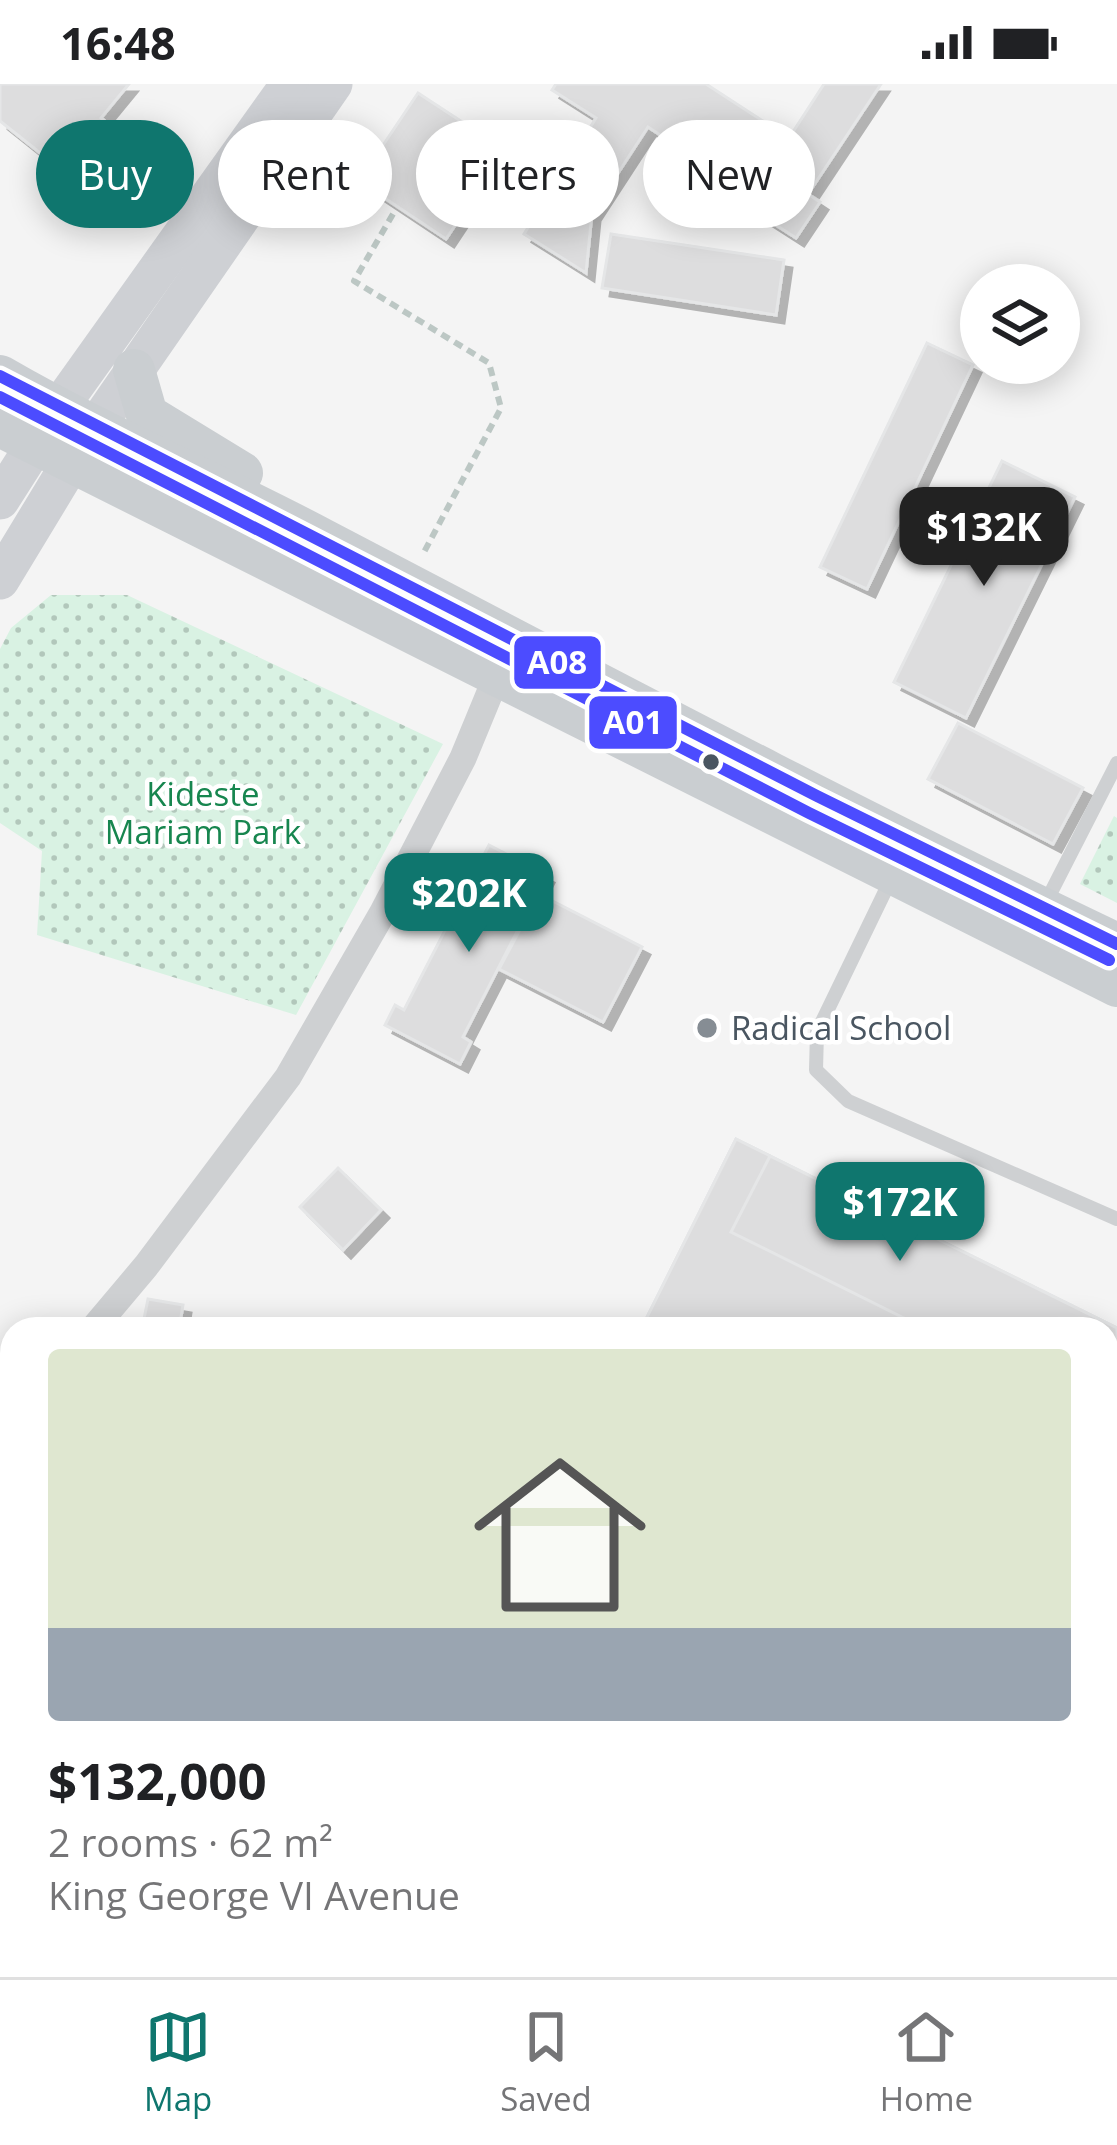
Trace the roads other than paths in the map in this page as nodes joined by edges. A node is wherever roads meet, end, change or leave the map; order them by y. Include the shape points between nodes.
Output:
1 (290, 84) edge
2 (333, 84) edge
3 (134, 370) junction
4 (0, 376) edge
5 (51, 433) edge
6 (0, 500) edge
7 (397, 578) junction
8 (0, 580) edge
9 (504, 655) junction
10 (1117, 763) edge
11 (901, 856) junction
12 (1035, 925) junction
13 (1117, 944) edge
14 (1117, 986) edge
15 (1117, 1219) edge
16 (103, 1317) edge

1 - 5 main road
2 - 3 main road
3 - 5 main road
3 - 7 main road via 147,415
4 - 5 main road
5 - 6 main road
5 - 7 main road via 272,512
5 - 8 main road
5 - 9 main road
7 - 9 main road
9 - 11 main road
9 - 16 street via 463,758 288,1077
10 - 12 lane
11 - 12 main road
11 - 15 lane via 817,1032 816,1070 848,1101
12 - 13 main road
12 - 14 main road

